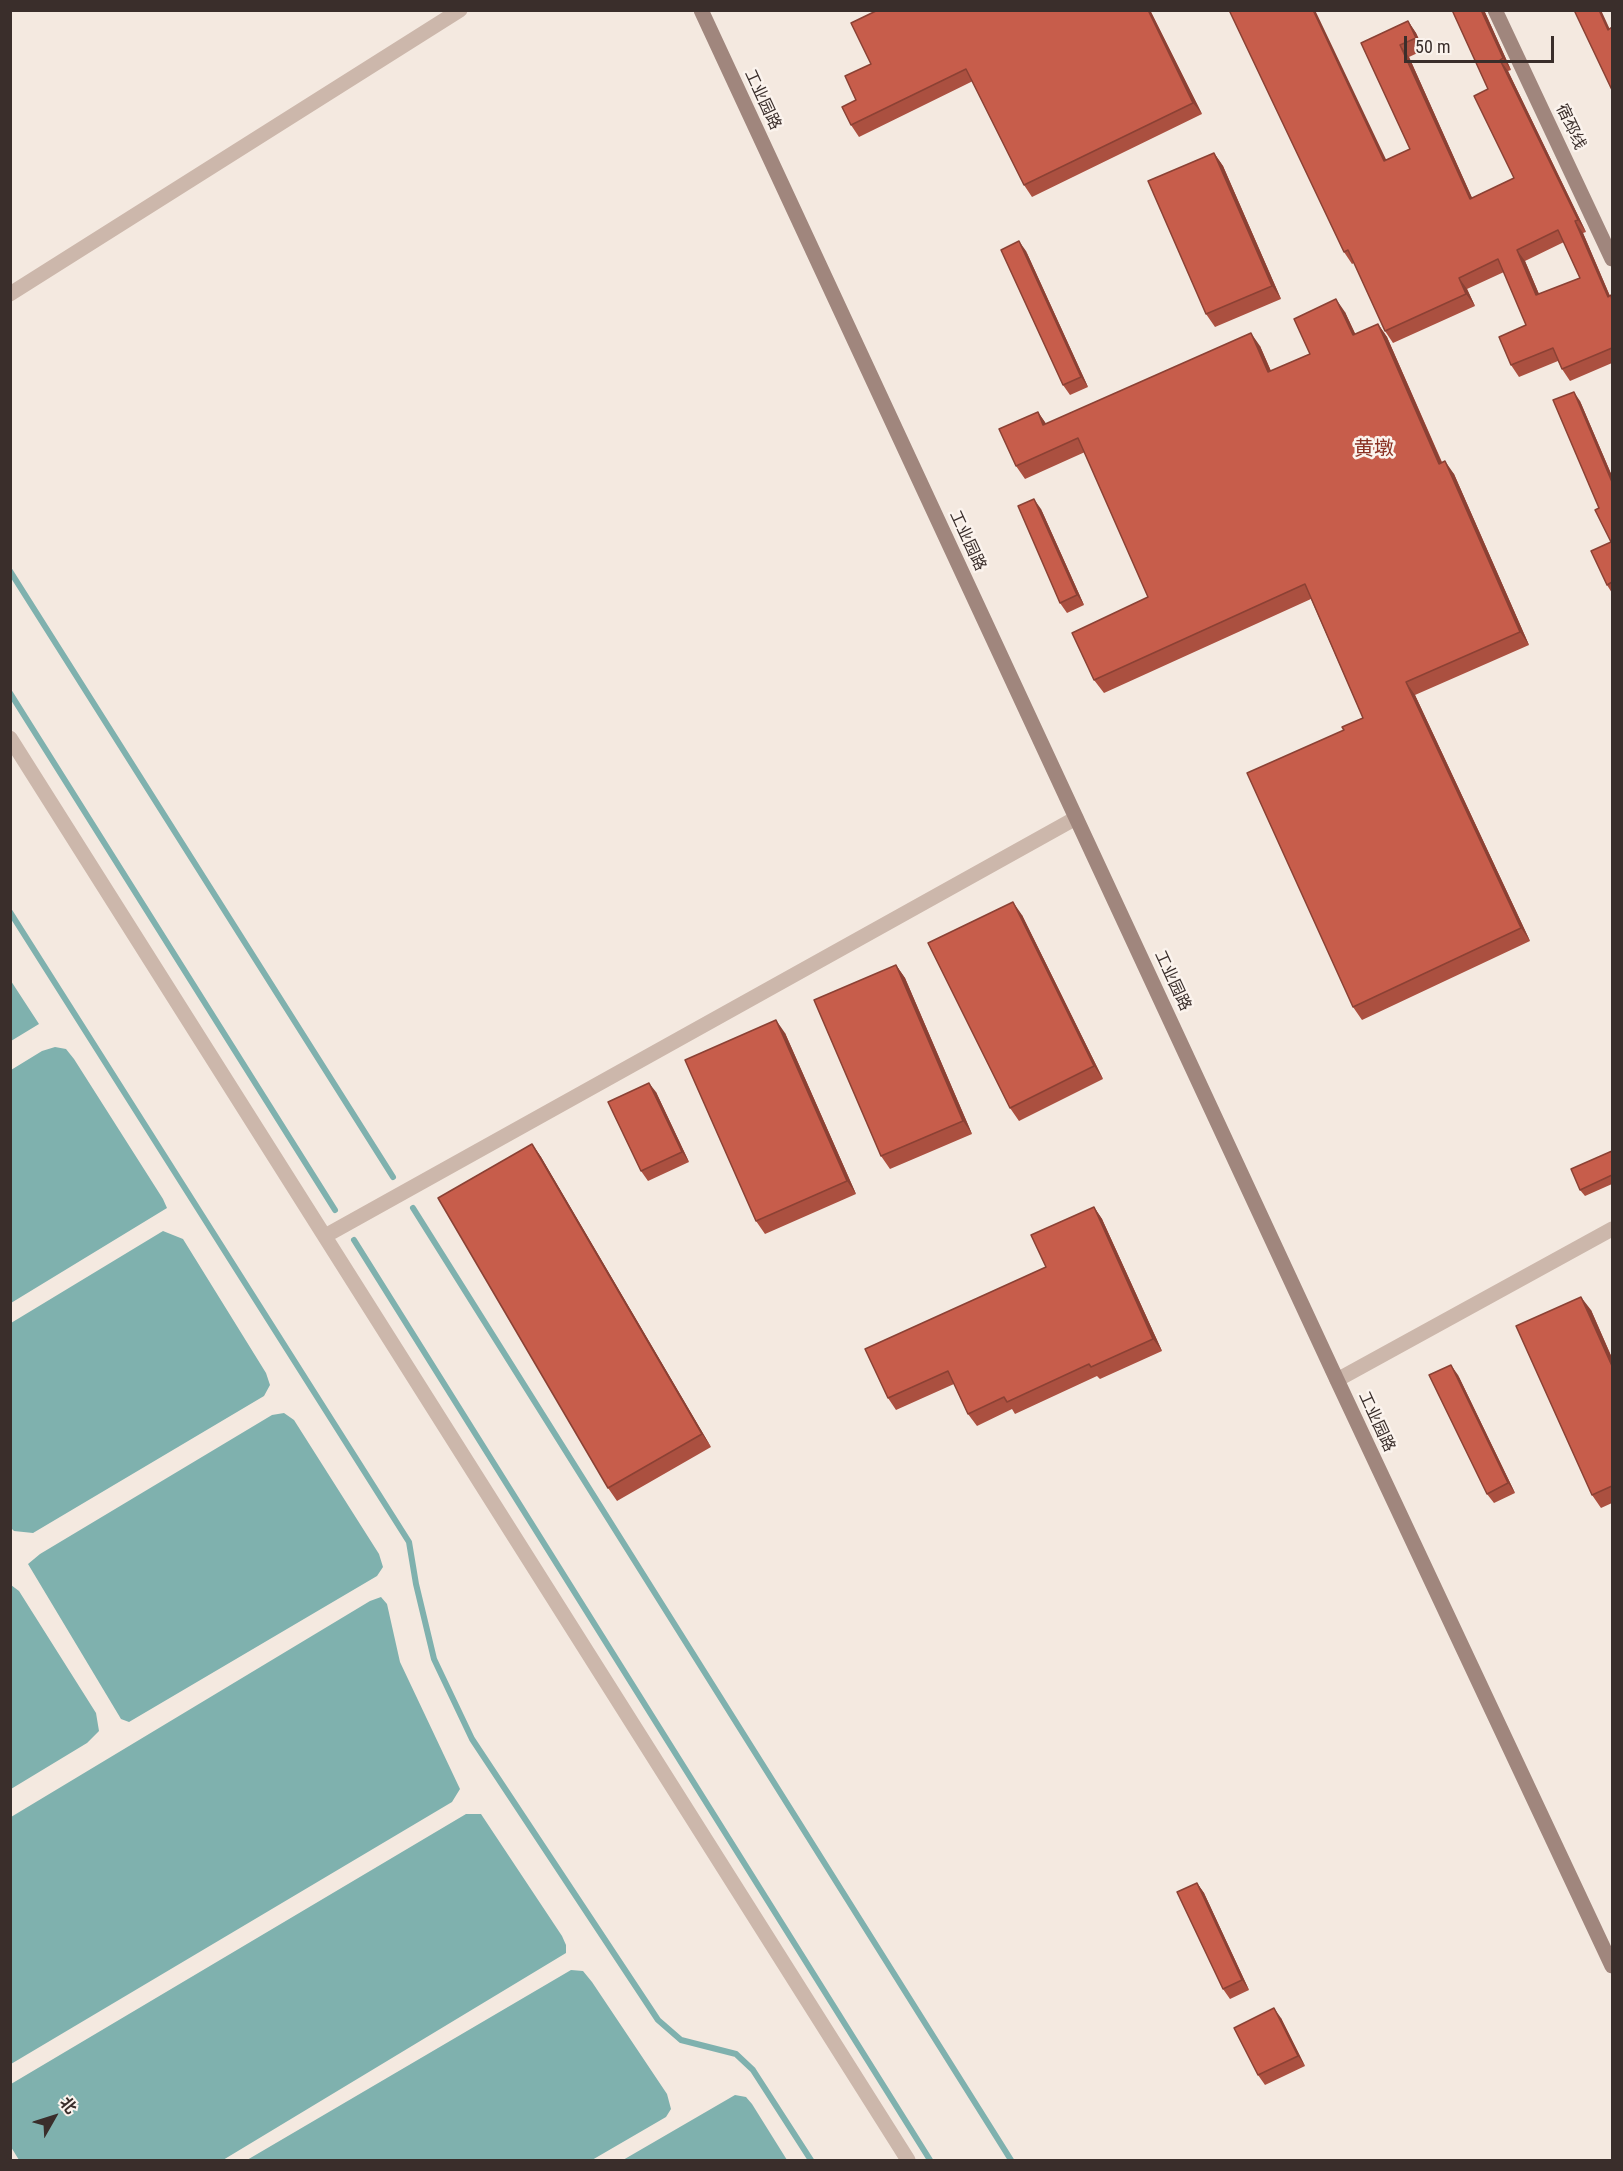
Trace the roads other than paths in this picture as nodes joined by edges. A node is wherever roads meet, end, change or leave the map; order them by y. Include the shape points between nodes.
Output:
1 (460, 10) edge
2 (701, 10) edge
3 (1495, 10) edge
4 (1611, 250) edge
5 (10, 294) edge
6 (10, 738) edge
7 (1076, 818) junction
8 (1612, 1229) edge
9 (325, 1236) junction
10 (1337, 1380) junction
11 (1612, 1966) edge
12 (908, 2160) edge

1 - 5 street
2 - 7 street, 工业园路
3 - 4 street, 宿邳线
6 - 9 street
7 - 9 street
7 - 10 street, 工业园路
8 - 10 street
9 - 12 street
10 - 11 street, 工业园路

